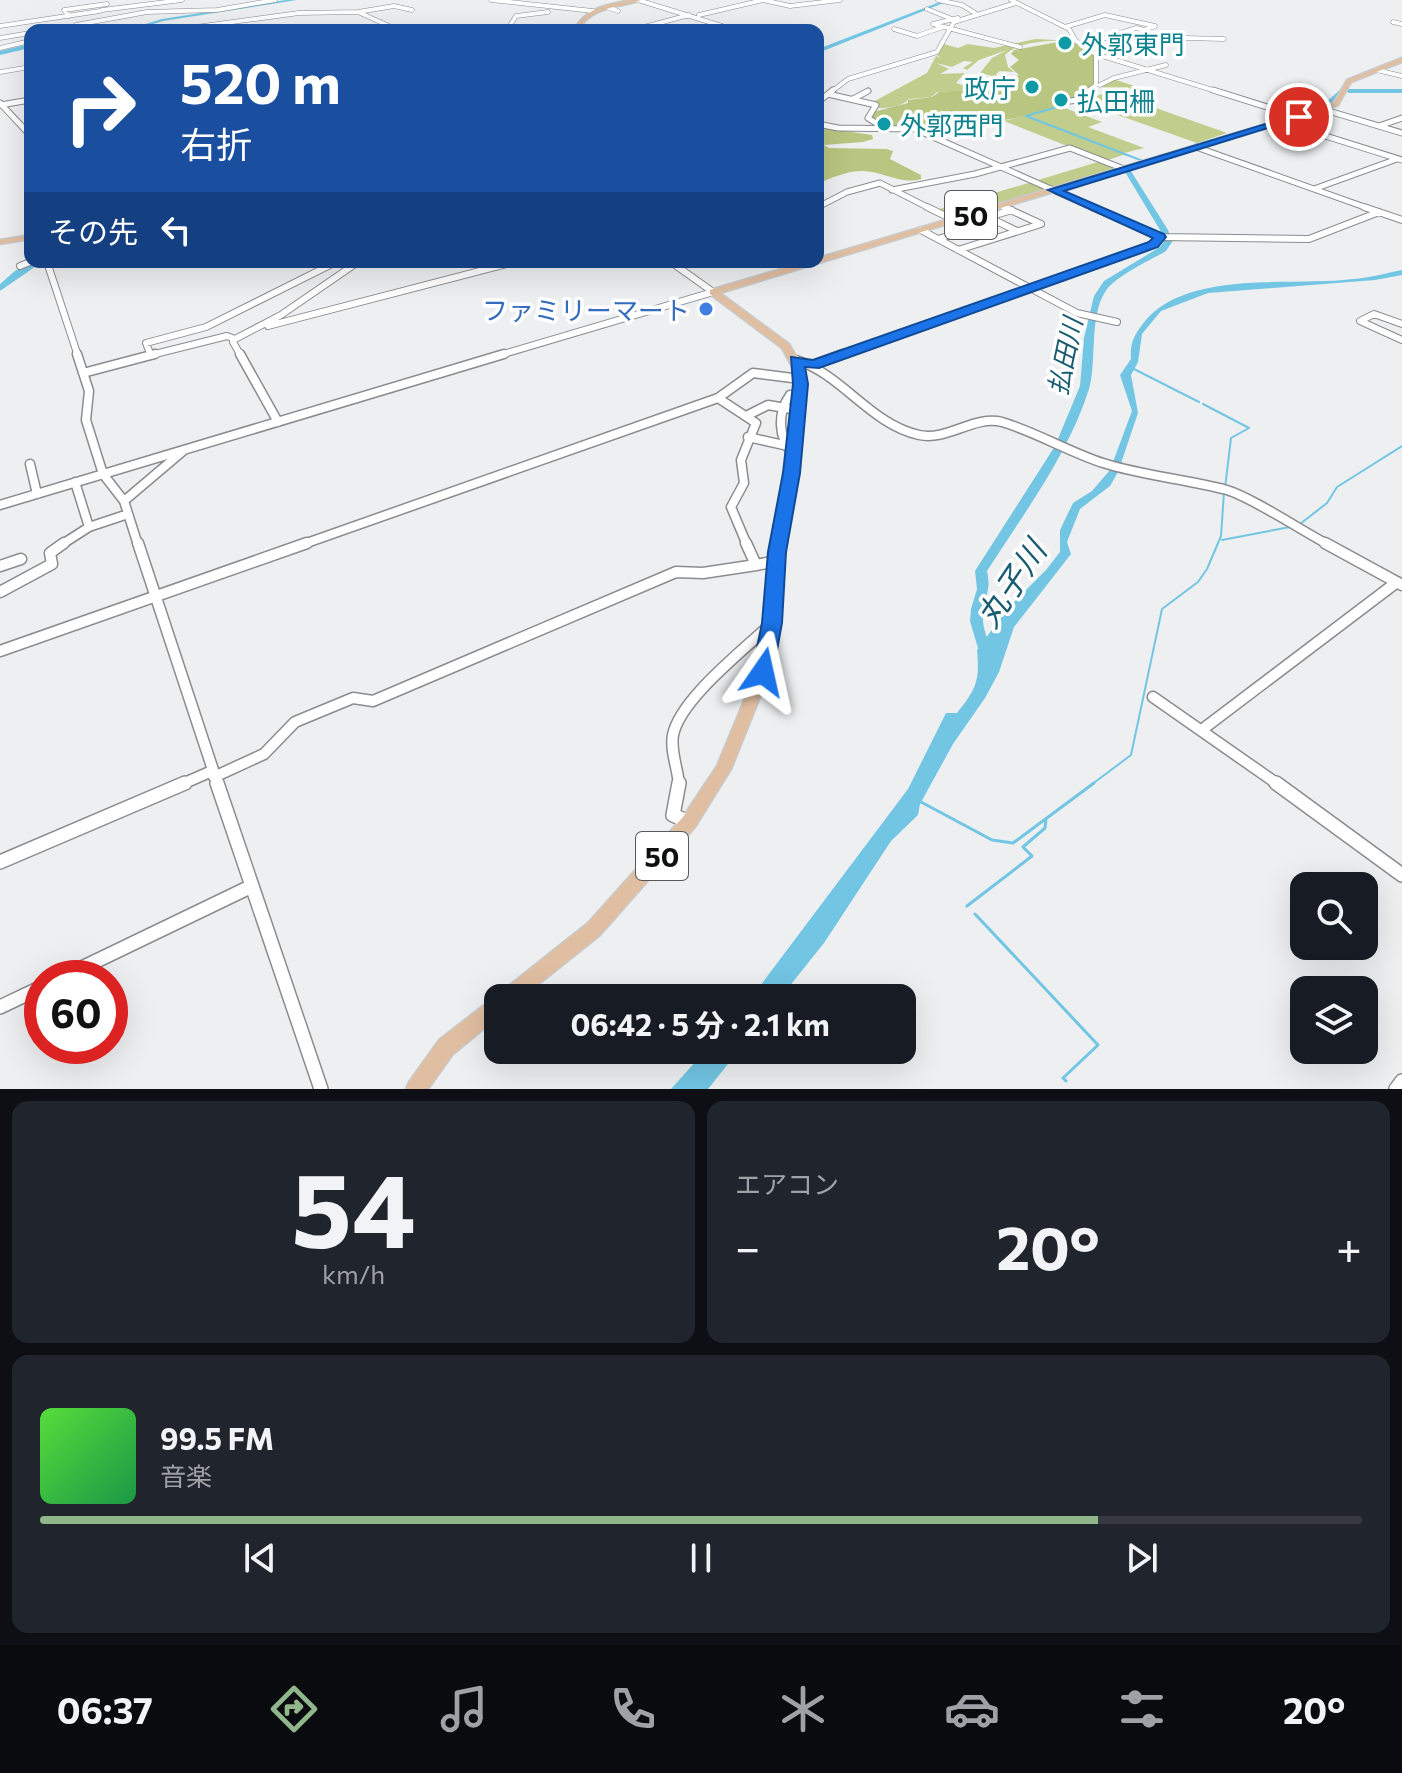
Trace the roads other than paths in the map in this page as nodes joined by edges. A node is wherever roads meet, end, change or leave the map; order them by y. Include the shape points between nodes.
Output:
1 (182, 0) edge
2 (275, 0) edge
3 (491, 0) edge
4 (638, 0) edge
5 (763, 0) edge
6 (840, 0) edge
7 (939, 0) edge
8 (627, 1) edge
9 (1013, 1) edge
10 (947, 2) edge
11 (964, 6) junction
12 (104, 7) edge
13 (250, 7) junction
14 (604, 7) junction
15 (996, 8) junction
16 (927, 9) dead end
17 (412, 10) dead end
18 (563, 10) junction
19 (577, 10) junction
20 (593, 11) junction
21 (618, 11) dead end
22 (358, 12) junction
23 (68, 14) junction
24 (694, 15) junction
25 (125, 16) junction
26 (259, 16) junction
27 (952, 19) junction
28 (1393, 22) dead end
29 (78, 24) edge
30 (81, 24) edge
31 (105, 24) edge
32 (210, 24) edge
33 (257, 24) dead end
34 (384, 24) edge
35 (511, 24) edge
36 (580, 24) edge
37 (657, 24) edge
38 (719, 24) edge
39 (1402, 24) edge
40 (0, 26) edge
41 (943, 27) junction
42 (1065, 27) junction
43 (951, 28) junction
44 (894, 29) dead end
45 (24, 34) edge
46 (0, 38) edge
47 (1224, 39) dead end
48 (24, 41) edge
49 (1084, 45) junction
50 (0, 47) edge
51 (1020, 47) dead end
52 (1096, 54) junction
53 (1105, 57) junction
54 (1402, 60) edge
55 (1166, 65) dead end
56 (1148, 67) junction
57 (24, 68) edge
58 (1377, 70) junction
59 (0, 72) edge
60 (1402, 76) edge
61 (1100, 85) dead end
62 (868, 91) dead end
63 (828, 94) junction
64 (1254, 95) dead end
65 (824, 97) edge
66 (853, 99) junction
67 (1241, 99) junction
68 (24, 101) edge
69 (1070, 101) dead end
70 (1, 104) edge
71 (1322, 109) junction
72 (1296, 116) junction
73 (1402, 118) edge
74 (1281, 122) junction
75 (824, 125) edge
76 (1379, 126) junction
77 (886, 128) junction
78 (24, 129) edge
79 (1402, 133) edge
80 (1196, 147) junction
81 (1400, 159) edge
82 (1001, 167) junction
83 (1125, 169) junction
84 (1314, 189) junction
85 (892, 190) junction
86 (1054, 190) junction
87 (824, 204) edge
88 (1007, 208) junction
89 (1379, 212) junction
90 (954, 220) junction
91 (1402, 220) edge
92 (997, 221) junction
93 (921, 230) junction
94 (1018, 231) junction
95 (1161, 237) junction
96 (24, 238) edge
97 (938, 239) junction
98 (0, 242) edge
99 (958, 250) junction
100 (824, 259) edge
101 (24, 264) edge
102 (20, 266) dead end
103 (49, 268) edge
104 (324, 268) edge
105 (349, 268) edge
106 (491, 268) edge
107 (679, 268) edge
108 (794, 268) edge
109 (1031, 288) junction
110 (713, 292) junction
111 (1117, 322) dead end
112 (214, 324) junction
113 (1402, 324) edge
114 (253, 329) junction
115 (231, 337) junction
116 (1402, 340) edge
117 (151, 356) junction
118 (796, 360) junction
119 (813, 365) junction
120 (83, 373) junction
121 (800, 379) junction
122 (718, 398) junction
123 (792, 406) junction
124 (748, 415) junction
125 (782, 419) junction
126 (278, 422) junction
127 (748, 437) junction
128 (790, 449) junction
129 (183, 451) junction
130 (30, 464) dead end
131 (103, 474) junction
132 (75, 482) junction
133 (37, 494) junction
134 (124, 501) junction
135 (0, 505) edge
136 (128, 514) junction
137 (89, 527) junction
138 (21, 559) dead end
139 (777, 561) junction
140 (756, 565) junction
141 (0, 566) edge
142 (1399, 584) edge
143 (0, 592) edge
144 (156, 597) junction
145 (772, 623) junction
146 (0, 651) edge
147 (1153, 697) dead end
148 (1203, 729) junction
149 (213, 774) junction
150 (689, 822) junction
151 (0, 862) edge
152 (1402, 875) edge
153 (252, 886) junction
154 (98, 960) edge
155 (525, 984) edge
156 (24, 996) edge
157 (0, 1007) edge
158 (484, 1016) edge
159 (1402, 1081) edge
160 (321, 1089) edge
161 (416, 1089) edge
162 (1396, 1089) edge

1 - 12 street
2 - 13 street
3 - 18 street
4 - 8 main road
4 - 24 street
5 - 6 street via 789,7
5 - 24 street
7 - 10 street
8 - 14 main road
9 - 15 street
9 - 42 street
10 - 11 street
11 - 15 street
11 - 27 street via 975,13
12 - 23 street
12 - 23 street via 64,10
12 - 29 street
13 - 25 street
13 - 26 street
14 - 19 street
14 - 20 main road
14 - 21 street
15 - 43 street via 954,22
16 - 27 street
17 - 22 street via 394,6
18 - 19 street
18 - 35 street via 516,16
19 - 20 street
20 - 36 main road
22 - 26 street
22 - 34 street
23 - 40 street
24 - 37 street
24 - 38 street
25 - 30 street
25 - 31 street via 129,21
26 - 32 street
26 - 33 street
27 - 41 street via 933,23
28 - 39 street
41 - 43 street
41 - 44 street via 917,36
42 - 49 street
42 - 49 street via 1105,15 1155,26
43 - 51 street
43 - 63 street via 937,52 848,79
45 - 46 street
47 - 53 street via 1185,38
48 - 50 street
49 - 52 street
52 - 53 street
52 - 69 street via 1096,85
53 - 56 street
54 - 58 main road, 50
55 - 56 street
56 - 61 street
56 - 67 street
57 - 59 street
58 - 60 street
58 - 71 main road, 50 via 1349,81 1336,104
62 - 66 street
63 - 65 street
63 - 66 street
64 - 67 street
66 - 77 street via 876,105 868,118
67 - 72 street
68 - 70 street
70 - 78 street
71 - 72 main road, 50
71 - 76 street
72 - 74 main road, 50
73 - 76 street
74 - 80 main road, 50
74 - 81 street
75 - 77 street
76 - 79 street
77 - 82 street via 915,129
80 - 83 main road, 50
80 - 84 street
81 - 84 street
82 - 83 street via 1070,148
82 - 85 street
82 - 86 street
83 - 86 main road, 50
84 - 89 street
85 - 87 street via 880,183
85 - 90 street
86 - 88 main road, 50
86 - 95 street
88 - 90 main road, 50
88 - 92 street via 988,217
88 - 94 street via 1041,224
89 - 91 street
89 - 95 street via 1309,239
90 - 93 main road, 50
92 - 94 street
92 - 97 street
93 - 97 street
93 - 100 main road, 50
94 - 99 street
95 - 109 street via 1146,248
96 - 98 main road
97 - 99 street
99 - 109 street
101 - 102 street
103 - 120 street
104 - 112 street
105 - 114 street
106 - 114 street
107 - 110 street
108 - 110 main road, 50
109 - 111 street via 1085,316
109 - 119 street
110 - 118 main road via 786,346
110 - 126 street
112 - 115 street
112 - 117 street via 146,343
113 - 116 street via 1374,314 1360,321
114 - 115 street
115 - 117 street
115 - 126 street
117 - 120 street
118 - 119 street
118 - 121 main road, 50
119 - 142 street via 906,432 935,436 994,421 1137,474 1230,491
120 - 131 street via 89,391 86,420
121 - 122 street via 753,373
121 - 123 main road, 50
122 - 124 street
122 - 144 street
123 - 124 street via 768,405
123 - 125 street
123 - 125 street
123 - 128 main road, 50
124 - 127 street via 756,423
125 - 128 street
126 - 129 street
127 - 128 street
127 - 140 street via 741,460 744,483 731,507
128 - 139 main road, 50
129 - 131 street
129 - 134 street
130 - 133 street
131 - 132 street
131 - 134 street
132 - 133 street
132 - 137 street
133 - 135 street
134 - 136 street
136 - 137 street
136 - 144 street
137 - 143 street via 53,550 52,564
138 - 141 street
139 - 140 street
139 - 145 main road, 50
140 - 149 street via 676,572 373,701 353,698 295,722 264,754
142 - 148 street
144 - 146 street
144 - 149 street
145 - 150 main road, 50 via 763,672 723,769
145 - 150 street via 676,723 672,740 679,783 673,815
147 - 148 street
148 - 152 street
149 - 151 street
149 - 153 street
150 - 155 main road, 50 via 594,929
153 - 154 street
153 - 160 street
156 - 157 street
158 - 161 main road via 446,1047
159 - 162 street

